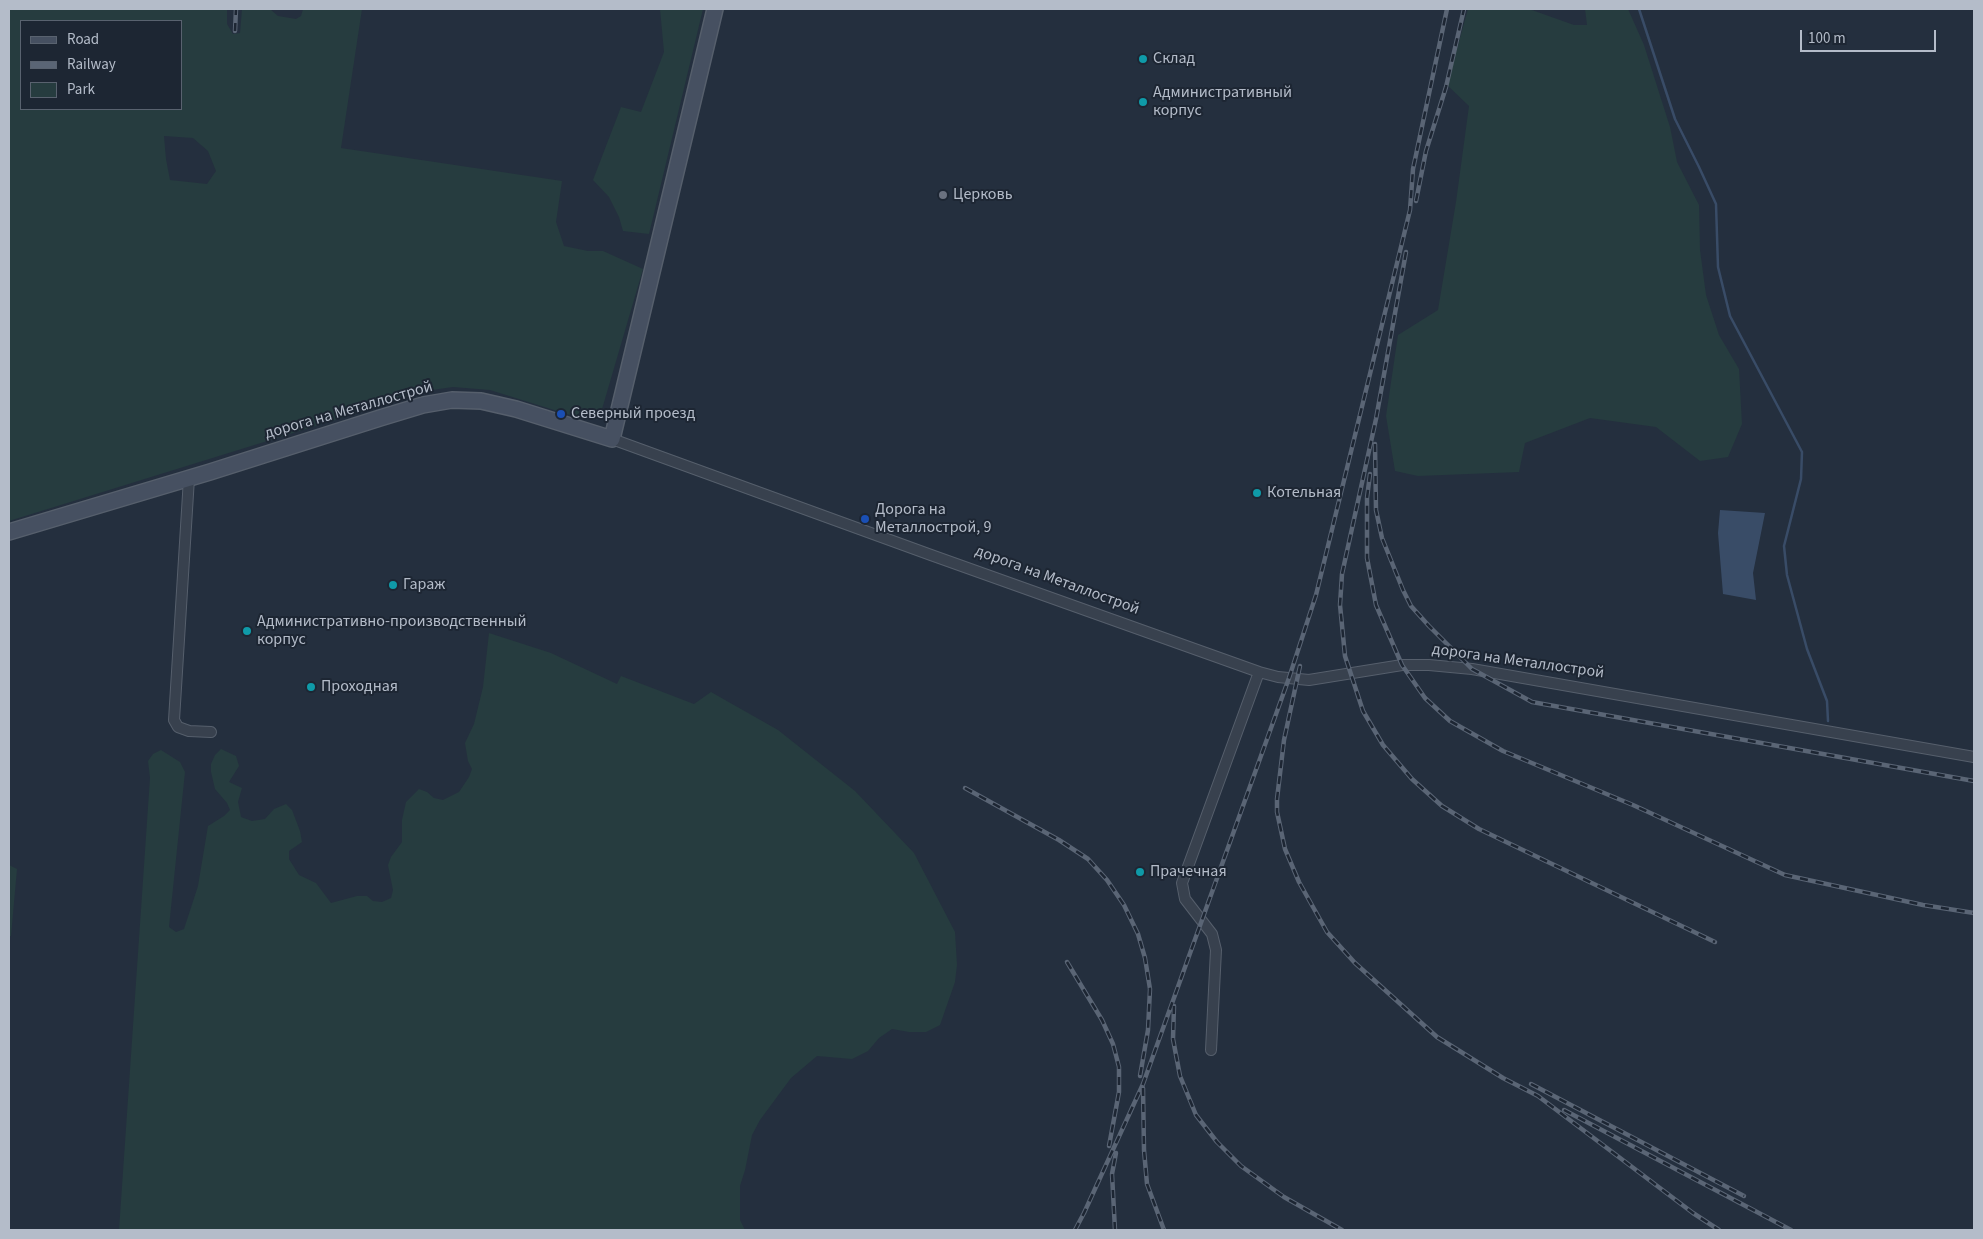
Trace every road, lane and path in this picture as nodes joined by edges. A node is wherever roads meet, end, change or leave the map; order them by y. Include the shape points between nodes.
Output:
1 (715, 9) edge
2 (612, 439) junction
3 (189, 478) junction
4 (9, 532) edge
5 (1259, 672) junction
6 (211, 732) dead end
7 (1974, 757) edge
8 (1211, 1050) dead end

1 - 2 street
2 - 3 street, дорога на Металлострой via 516,408 481,401 452,400 406,410
2 - 5 street, дорога на Металлострой
3 - 4 street, дорога на Металлострой
3 - 6 street via 174,720 189,731
5 - 7 street, дорога на Металлострой via 1309,680 1402,665 1472,669
5 - 8 street via 1182,883 1185,899 1212,934 1216,950

